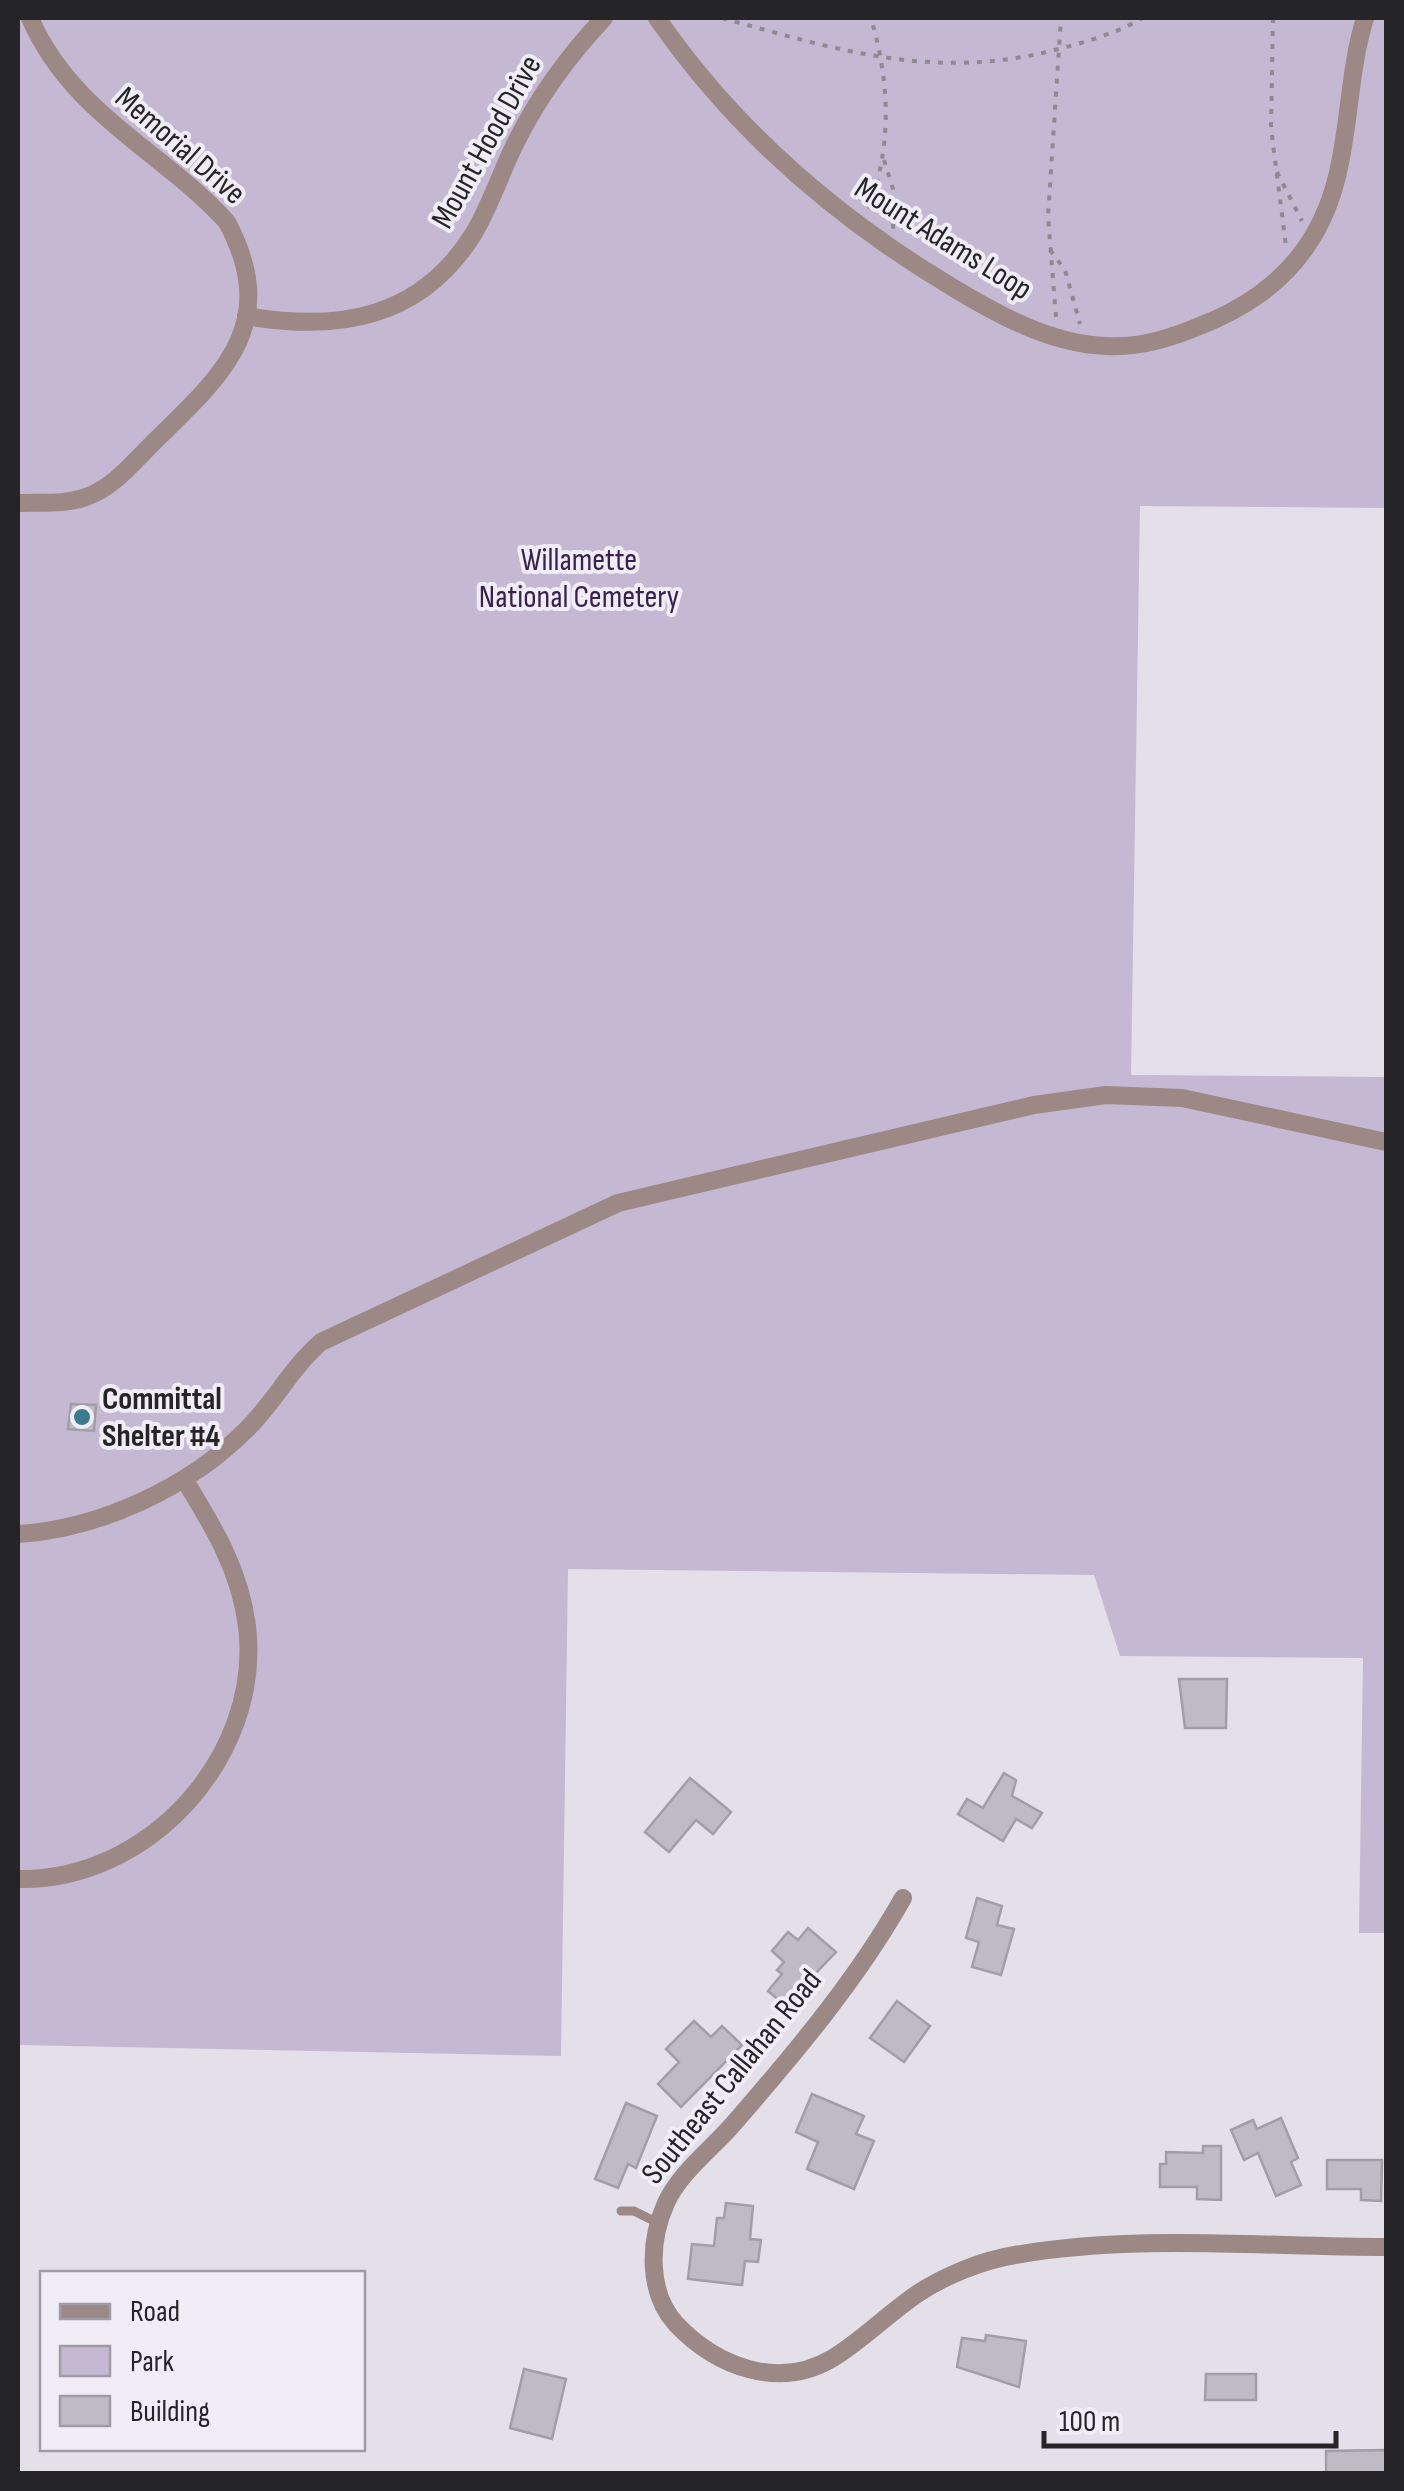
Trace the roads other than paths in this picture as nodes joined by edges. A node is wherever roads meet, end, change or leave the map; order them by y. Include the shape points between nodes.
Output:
1 (30, 18) edge
2 (604, 18) edge
3 (657, 18) edge
4 (1365, 18) edge
5 (246, 316) junction
6 (18, 503) edge
7 (1386, 1142) edge
8 (184, 1479) junction
9 (18, 1534) edge
10 (18, 1878) edge
11 (902, 1898) dead end
12 (622, 2211) dead end
13 (658, 2223) junction
14 (1386, 2247) edge

1 - 5 street, Memorial Drive via 80,97 227,222 246,273
2 - 5 street, Mount Hood Drive via 544,92 476,229 447,268 400,302 352,320 306,324
3 - 4 street, Mount Adams Loop via 742,124 862,230 977,302 1059,338 1136,345 1173,337 1248,303 1311,239 1340,175 1348,90
5 - 6 street, Memorial Drive via 242,340 216,381 105,488 72,502
7 - 8 street via 1224,1104 1106,1095 643,1196 550,1232 321,1342 248,1428
8 - 9 street via 92,1520
8 - 10 street via 240,1585 248,1630 240,1710 198,1796 134,1847 62,1874
11 - 13 street, Southeast Callahan Road via 879,1942 667,2199
12 - 13 lane
13 - 14 street, Southeast Callahan Road via 654,2276 666,2313 720,2360 771,2372 822,2363 922,2291 1010,2256 1091,2246

